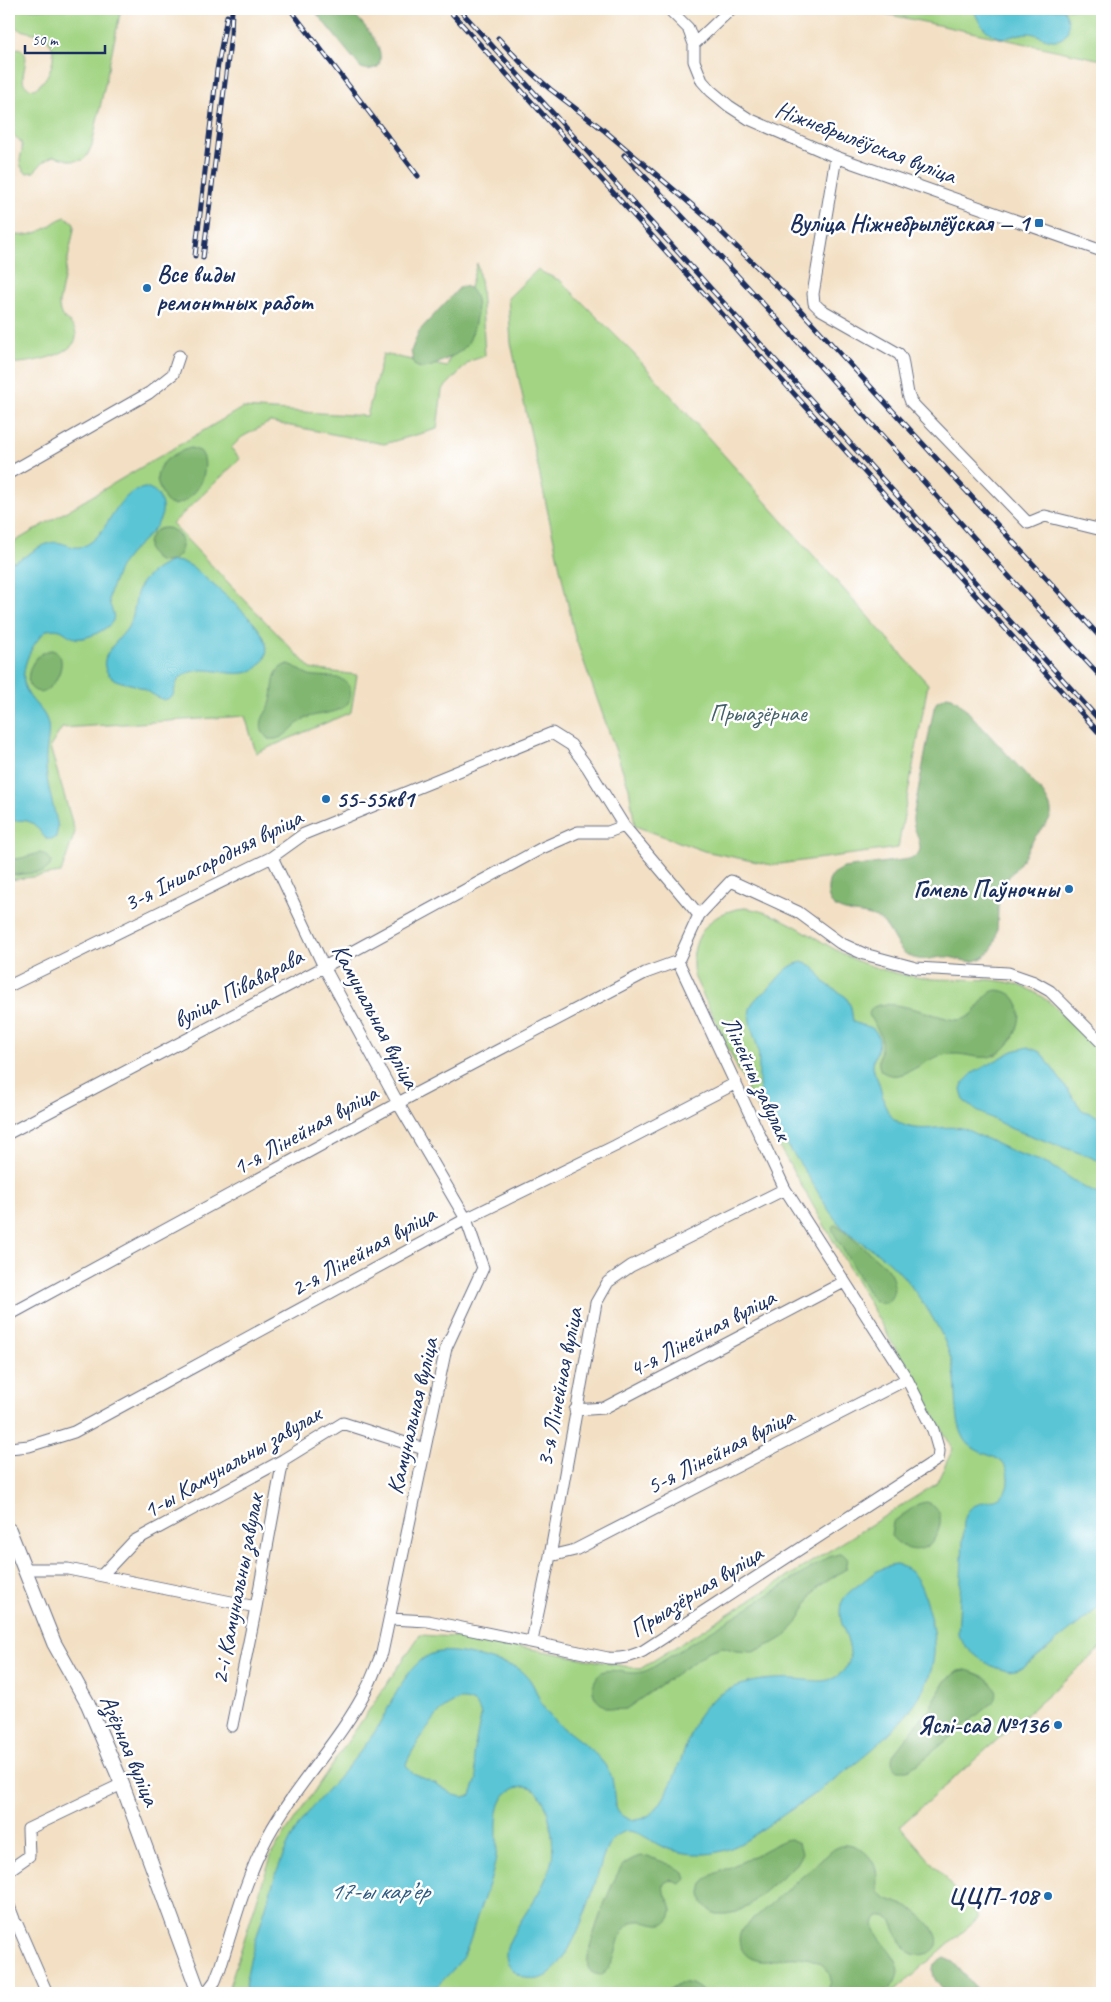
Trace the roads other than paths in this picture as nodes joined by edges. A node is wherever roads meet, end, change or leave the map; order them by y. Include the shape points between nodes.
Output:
1 (669, 9) edge
2 (731, 9) edge
3 (694, 44) junction
4 (836, 157) junction
5 (1102, 252) edge
6 (179, 356) dead end
7 (9, 472) edge
8 (1102, 530) edge
9 (624, 826) junction
10 (272, 857) junction
11 (698, 915) junction
12 (678, 961) junction
13 (324, 967) junction
14 (9, 986) edge
15 (1102, 1043) edge
16 (736, 1083) junction
17 (398, 1103) junction
18 (9, 1133) edge
19 (785, 1188) junction
20 (466, 1219) junction
21 (844, 1282) junction
22 (9, 1315) edge
23 (907, 1379) junction
24 (575, 1410) junction
25 (9, 1448) edge
26 (424, 1449) junction
27 (938, 1459) joint
28 (283, 1460) junction
29 (9, 1530) edge
30 (550, 1556) junction
31 (24, 1569) junction
32 (102, 1575) junction
33 (256, 1607) junction
34 (390, 1620) junction
35 (532, 1641) junction
36 (232, 1726) dead end
37 (122, 1784) junction
38 (9, 1870) edge
39 (9, 1906) edge
40 (46, 1993) edge
41 (199, 1993) edge
42 (206, 1993) edge

1 - 3 street, Ніжнебрылёўская вуліца via 688,28
2 - 3 street
3 - 4 street, Ніжнебрылёўская вуліца via 694,61 711,91 749,118
4 - 5 street, Ніжнебрылёўская вуліца
4 - 8 street via 812,294 814,302 820,309 899,354 911,402 1028,524 1045,516
6 - 7 street via 173,374 150,393
9 - 10 street, 3-я Іншагародняя вуліца via 571,745 552,733 304,834
9 - 11 street
9 - 13 street, вуліца Піваварава via 608,832 578,832 542,848
10 - 13 street, Камунальная вуліца
10 - 14 street, 3-я Іншагародняя вуліца
11 - 12 street
11 - 15 street via 731,881 798,912 840,943 864,954 916,968 1008,974 1034,982 1050,991
12 - 16 street, Лінейны завулак
12 - 17 street, 1-я Лінейная вуліца via 645,973
13 - 17 street, Камунальная вуліца
13 - 18 street, вуліца Піваварава
16 - 19 street, Лінейны завулак
16 - 20 street, 2-я Лінейная вуліца
17 - 20 street, Камунальная вуліца
17 - 22 street, 1-я Лінейная вуліца
19 - 21 street, Лінейны завулак
19 - 24 street, 3-я Лінейная вуліца via 631,1266 608,1282 596,1303
20 - 25 street, 2-я Лінейная вуліца via 74,1432 29,1446
20 - 26 street, Камунальная вуліца via 483,1268 446,1348
21 - 23 street, Лінейны завулак
21 - 24 street, 4-я Лінейная вуліца via 604,1408
23 - 27 street, Лінейны завулак via 933,1430 940,1451
23 - 30 street, 5-я Лінейная вуліца via 575,1550
24 - 30 street, 3-я Лінейная вуліца
26 - 28 street, 1-ы Камунальны завулак via 343,1422
26 - 34 street, Камунальная вуліца
27 - 35 street, Прыазёрная вуліца via 632,1657 608,1658
28 - 32 street, 1-ы Камунальны завулак via 134,1541
28 - 33 street, 2-і Камунальны завулак
29 - 31 street, Азёрная вуліца
30 - 35 street, 3-я Лінейная вуліца
31 - 32 street via 68,1569
31 - 37 street, Азёрная вуліца via 54,1642 88,1704
32 - 33 street
33 - 36 street, 2-і Камунальны завулак
34 - 35 street, Прыазёрная вуліца via 428,1621
34 - 42 street, Камунальная вуліца via 382,1653 367,1688 268,1836 249,1875 215,1981
37 - 38 street via 28,1829 29,1856
37 - 41 street, Азёрная вуліца
39 - 40 street

